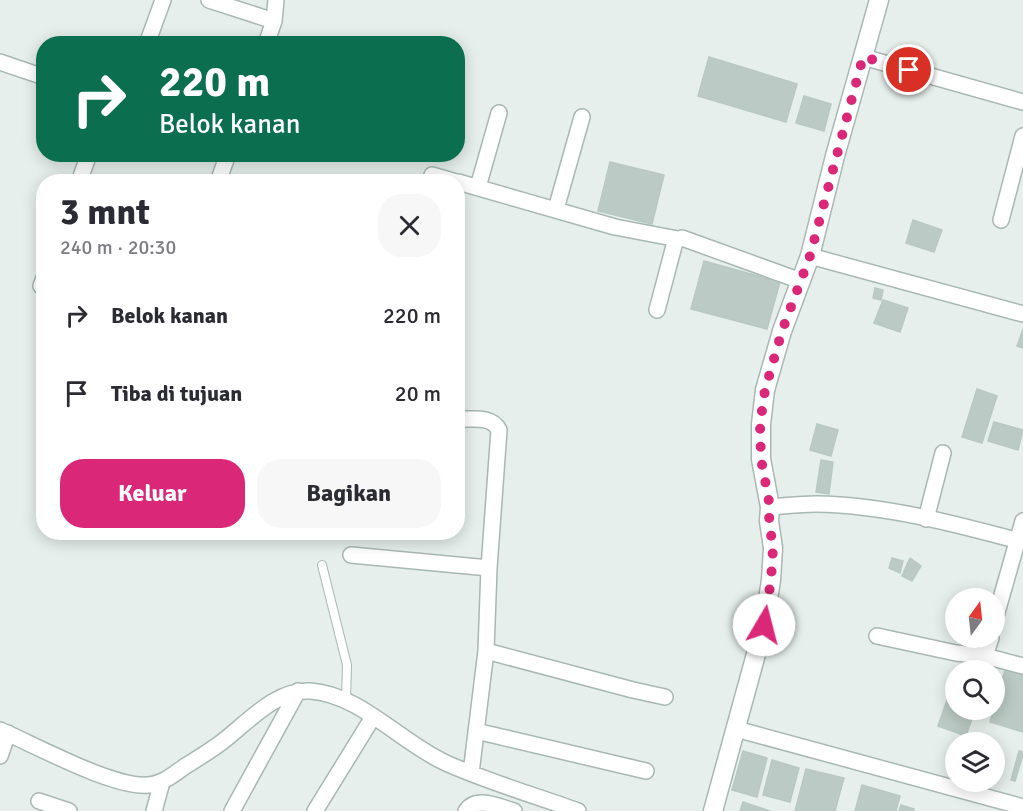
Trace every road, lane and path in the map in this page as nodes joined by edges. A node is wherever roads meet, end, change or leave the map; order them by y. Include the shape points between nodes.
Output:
1 (163, 0) edge
2 (209, 0) edge
3 (276, 0) edge
4 (879, 0) edge
5 (274, 21) junction
6 (150, 36) edge
7 (269, 36) edge
8 (863, 57) junction
9 (0, 62) edge
10 (36, 74) edge
11 (1023, 102) edge
12 (500, 113) dead end
13 (582, 117) dead end
14 (1023, 136) edge
15 (465, 184) edge
16 (478, 187) junction
17 (556, 208) junction
18 (1001, 220) dead end
19 (678, 239) junction
20 (810, 256) junction
21 (801, 281) junction
22 (657, 309) dead end
23 (1023, 314) edge
24 (465, 419) edge
25 (943, 453) dead end
26 (770, 507) junction
27 (926, 519) junction
28 (1023, 521) edge
29 (1020, 542) edge
30 (351, 555) dead end
31 (322, 565) dead end
32 (489, 568) junction
33 (1005, 589) edge
34 (877, 636) dead end
35 (987, 648) edge
36 (486, 651) junction
37 (985, 656) junction
38 (1023, 666) edge
39 (298, 691) junction
40 (665, 697) dead end
41 (346, 700) junction
42 (373, 717) junction
43 (736, 729) junction
44 (476, 731) junction
45 (4, 732) edge
46 (0, 756) edge
47 (646, 771) dead end
48 (471, 773) junction
49 (162, 782) junction
50 (39, 801) dead end
51 (1023, 807) edge
52 (69, 811) edge
53 (154, 811) edge
54 (232, 811) edge
55 (315, 811) edge
56 (466, 811) edge
57 (514, 811) edge
58 (578, 811) edge
59 (714, 811) edge

1 - 6 street
2 - 5 street
3 - 5 street
4 - 8 street
5 - 7 street
8 - 11 street
8 - 20 street
9 - 10 street
12 - 16 street
13 - 17 street
14 - 18 street
15 - 16 street
16 - 17 street
17 - 19 street via 615,227
19 - 21 street via 688,239
19 - 22 street
20 - 21 street
20 - 23 street
21 - 26 street via 765,390 760,424 761,459
24 - 32 street via 484,419 499,430
25 - 27 street
26 - 27 street via 852,506
26 - 43 street via 771,580 764,625
27 - 29 street
28 - 29 street
29 - 33 street
30 - 32 street
31 - 41 lane via 347,665
32 - 36 street
34 - 37 street
35 - 37 street
36 - 40 street
36 - 44 street
37 - 38 street
39 - 41 street via 326,693
39 - 49 street via 277,699
39 - 54 street
41 - 42 street
42 - 48 street via 424,752
42 - 55 street
43 - 51 street
43 - 59 street
44 - 47 street
44 - 48 street
45 - 46 street
45 - 49 street via 132,785
48 - 58 street
49 - 53 street
50 - 52 street
56 - 57 street via 475,802

